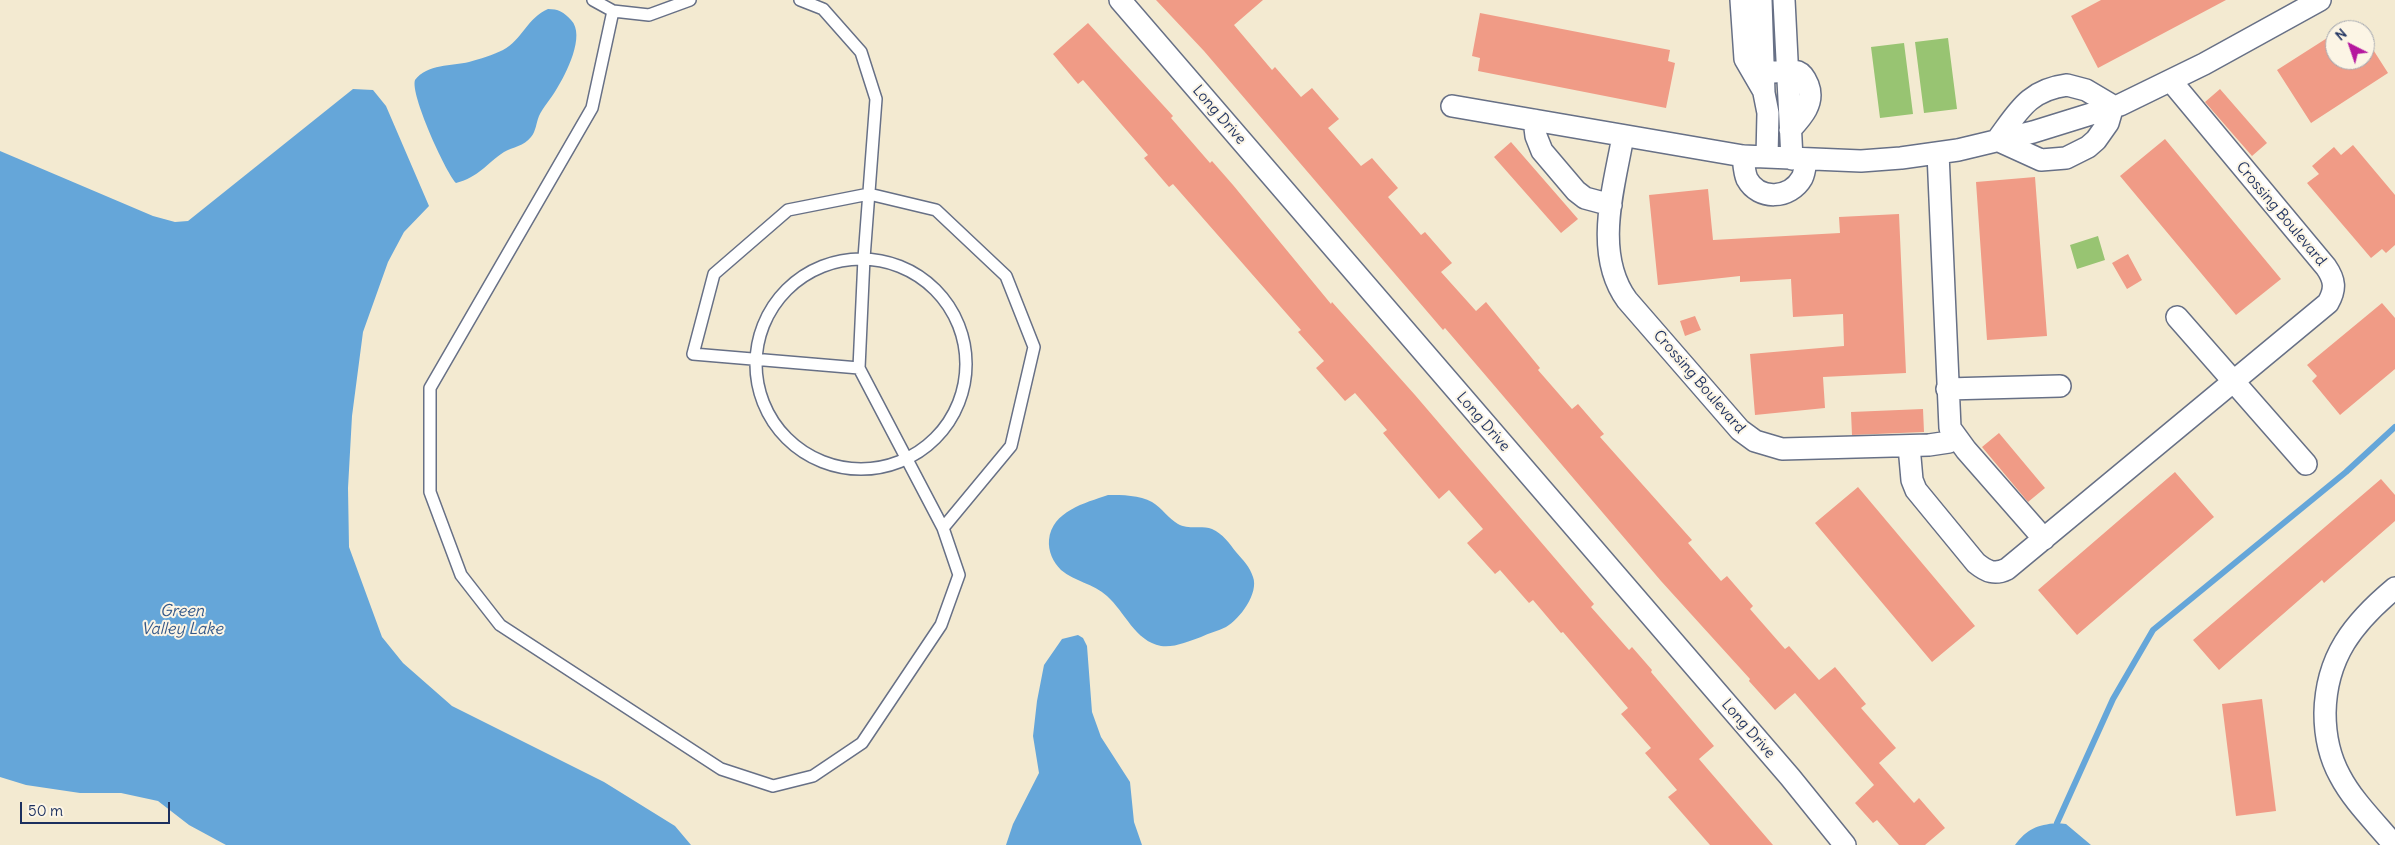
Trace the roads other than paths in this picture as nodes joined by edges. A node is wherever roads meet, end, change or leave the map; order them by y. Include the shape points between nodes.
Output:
1 (593, 0) edge
2 (690, 0) edge
3 (800, 0) edge
4 (1120, 0) edge
5 (1741, 0) edge
6 (1761, 0) edge
7 (1784, 0) edge
8 (2320, 0) edge
9 (613, 11) junction
10 (1785, 24) junction
11 (1752, 28) junction
12 (1787, 71) junction
13 (2171, 81) junction
14 (1764, 82) junction
15 (1452, 106) dead end
16 (2113, 106) junction
17 (1534, 120) junction
18 (1623, 136) junction
19 (1997, 140) junction
20 (1938, 153) junction
21 (1743, 156) junction
22 (1767, 157) junction
23 (1799, 159) junction
24 (869, 194) junction
25 (1611, 205) junction
26 (864, 258) junction
27 (2177, 318) dead end
28 (755, 360) junction
29 (859, 368) junction
30 (2233, 382) junction
31 (2060, 386) dead end
32 (1947, 389) junction
33 (1956, 437) junction
34 (1909, 446) junction
35 (906, 460) junction
36 (2306, 464) dead end
37 (943, 528) junction
38 (2044, 539) junction
39 (2395, 588) edge
40 (1845, 845) edge
41 (2394, 845) edge

1 - 9 lane
2 - 9 lane via 649,16
3 - 24 lane via 823,9 861,52 876,98
4 - 40 street, Long Drive via 1790,777
5 - 11 street
6 - 11 street
7 - 10 street
8 - 13 street
9 - 37 lane via 592,108 430,388 430,492 461,576 500,625 721,769 773,786 813,776 862,743 941,625 959,575
10 - 11 street
10 - 12 street
11 - 14 street via 1745,59
12 - 14 street
12 - 23 street via 1802,75 1809,88 1810,97 1804,116 1790,130
13 - 16 street
13 - 30 street, Crossing Boulevard via 2334,280 2332,297 2322,309
14 - 22 street via 1768,113
15 - 17 street
16 - 19 street
16 - 19 street via 2076,87 2049,88 2026,102
16 - 19 street via 2108,123 2096,140 2066,158 2041,160
17 - 18 street
17 - 25 street via 1542,151 1576,190 1585,198
18 - 21 street
18 - 25 street, Crossing Boulevard
19 - 20 street
20 - 23 street via 1861,161
20 - 32 street
21 - 22 street
21 - 23 street via 1750,184 1769,195 1784,193 1803,177
22 - 23 street
24 - 26 lane
24 - 28 lane via 788,210 714,274 693,354
24 - 37 lane via 936,210 1006,276 1034,347 1011,446
25 - 34 street, Crossing Boulevard via 1609,252 1615,282 1627,300 1748,438 1782,449
26 - 28 lane via 846,259 811,270 783,293 763,324
26 - 29 lane
26 - 35 lane via 883,260 917,273 944,297 962,329 968,362 963,396 947,426 924,450
27 - 30 street
28 - 29 lane
28 - 35 lane via 759,393 773,424 796,448 826,464 860,470
29 - 35 lane
30 - 36 street
30 - 38 street, Crossing Boulevard
31 - 32 street
32 - 33 street via 1950,428
33 - 34 street, Crossing Boulevard via 1937,444
33 - 38 street
34 - 38 street, Crossing Boulevard via 1916,490 1981,567 1998,573 2007,569
35 - 37 lane
39 - 41 street via 2365,615 2338,654 2327,689 2325,732 2328,749 2340,777

